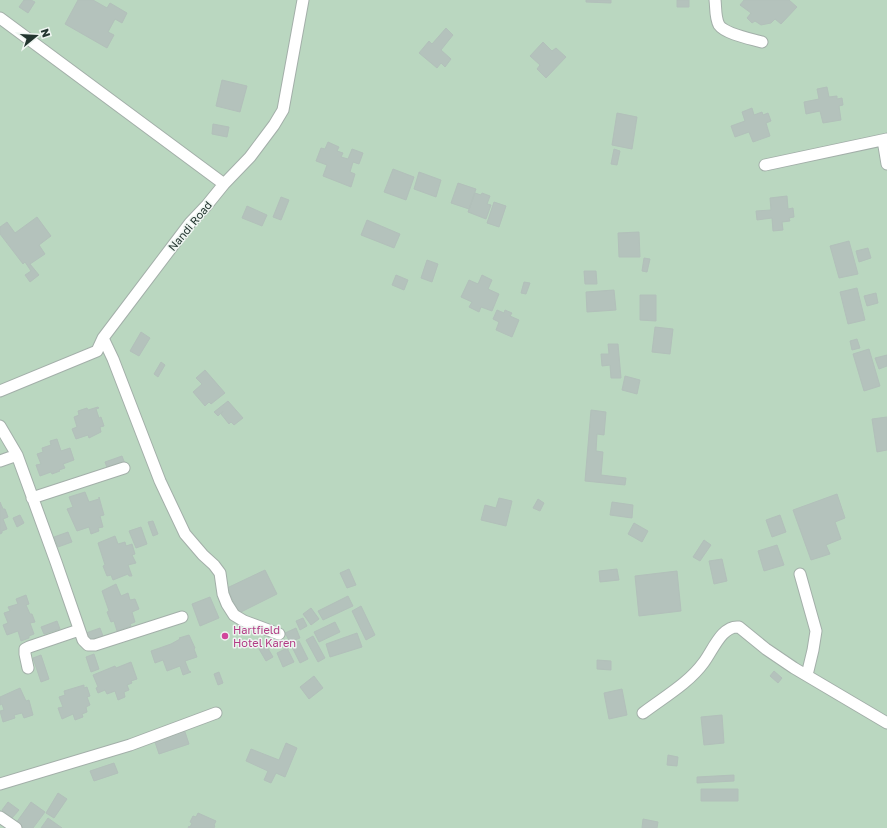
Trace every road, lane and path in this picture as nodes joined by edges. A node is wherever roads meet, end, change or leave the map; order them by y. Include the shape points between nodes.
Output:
1 (303, 0) edge
2 (715, 0) edge
3 (0, 18) edge
4 (762, 42) dead end
5 (885, 139) edge
6 (887, 164) edge
7 (765, 165) dead end
8 (224, 184) junction
9 (103, 338) junction
10 (0, 391) edge
11 (0, 426) edge
12 (16, 455) junction
13 (0, 461) edge
14 (124, 468) dead end
15 (32, 498) junction
16 (800, 574) dead end
17 (182, 617) dead end
18 (79, 630) junction
19 (279, 634) dead end
20 (28, 668) dead end
21 (807, 675) junction
22 (216, 713) dead end
23 (643, 713) dead end
24 (887, 723) edge
25 (0, 784) edge
26 (0, 817) edge
27 (16, 828) edge

1 - 8 street, Nandi Road via 283,110 250,157
2 - 4 street via 719,25 729,32
3 - 8 street
5 - 6 street
5 - 7 street
8 - 9 street, Nandi Road via 190,223
9 - 10 street, Nandi Road via 97,351
9 - 19 street via 152,464 185,534 220,573 224,594 234,615
11 - 12 street
12 - 13 street
12 - 15 street
14 - 15 street
15 - 18 street
16 - 21 street via 816,631
17 - 18 street via 95,645 88,645
18 - 20 street via 26,649
21 - 23 street via 734,626 723,634 696,672
21 - 24 street
22 - 25 street via 130,745
26 - 27 street

